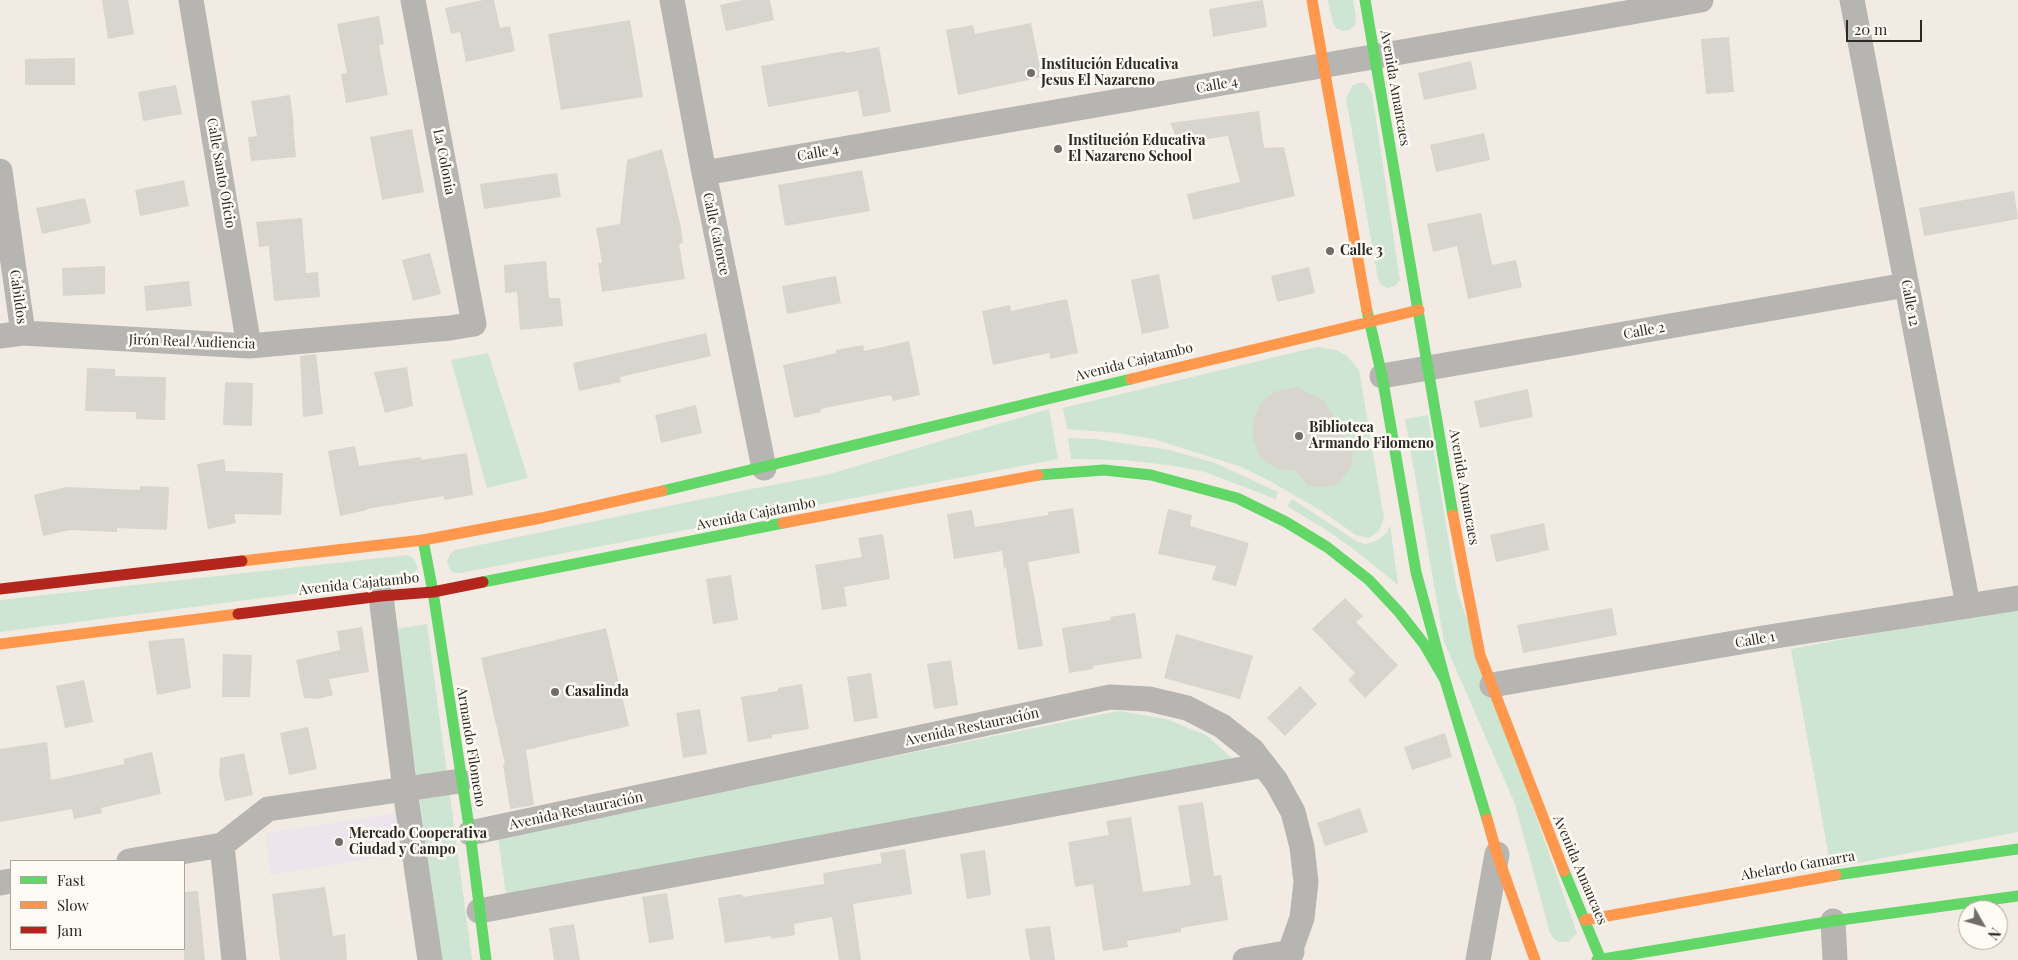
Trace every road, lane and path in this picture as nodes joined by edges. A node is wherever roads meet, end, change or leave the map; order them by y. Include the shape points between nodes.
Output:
1 (191, 0) edge
2 (413, 0) edge
3 (672, 0) edge
4 (1312, 0) edge
5 (1365, 0) edge
6 (1701, 0) edge
7 (1852, 0) edge
8 (1375, 57) junction
9 (1324, 66) junction
10 (0, 171) edge
11 (704, 173) junction
12 (1906, 285) junction
13 (1418, 310) junction
14 (1369, 320) junction
15 (474, 324) joint
16 (12, 335) edge
17 (249, 346) junction
18 (1429, 369) junction
19 (1382, 376) junction
20 (764, 468) junction
21 (424, 540) junction
22 (0, 589) edge
23 (433, 592) junction
24 (381, 596) junction
25 (2018, 598) edge
26 (1968, 605) junction
27 (0, 644) edge
28 (1445, 680) junction
29 (1492, 685) junction
30 (1264, 765) junction
31 (460, 781) junction
32 (405, 790) junction
33 (470, 833) junction
34 (222, 845) junction
35 (2018, 849) edge
36 (1498, 854) junction
37 (135, 860) edge
38 (2018, 896) edge
39 (479, 911) junction
40 (1585, 920) junction
41 (1833, 921) junction
42 (1289, 956) edge
43 (234, 960) edge
44 (430, 960) edge
45 (486, 960) edge
46 (1245, 960) edge
47 (1478, 960) edge
48 (1536, 960) edge
49 (1600, 960) edge
50 (1835, 960) edge

1 - 17 street, Calle Santo Oficio
2 - 15 street, La Colonia
3 - 11 street, Calle Catorce
4 - 9 street
5 - 8 street, Avenida Amancaes
6 - 8 street, Calle 4
7 - 12 street, Calle 12
8 - 9 street, Calle 4
8 - 13 street, Avenida Amancaes
9 - 11 street, Calle 4
9 - 14 street
10 - 16 street, Cabildos
11 - 20 street, Calle Catorce
12 - 18 street, Calle 2
12 - 26 street, Calle 12
13 - 14 street, Avenida Cajatambo
13 - 18 street, Avenida Amancaes
14 - 19 street
14 - 20 street, Avenida Cajatambo
15 - 17 street, Jirón Real Audiencia
16 - 17 street, Jirón Real Audiencia
18 - 19 street, Calle 2
18 - 29 street, Avenida Amancaes via 1476,636
19 - 28 street via 1416,572
20 - 21 street, Avenida Cajatambo via 541,518
21 - 22 street, Avenida Cajatambo
21 - 23 street, Armando Filomeno
23 - 24 street, Avenida Cajatambo
23 - 28 street, Avenida Cajatambo via 1016,478 1104,470 1150,475 1237,498 1327,547 1369,580 1399,612 1424,644
23 - 31 street, Armando Filomeno
24 - 27 street, Avenida Cajatambo
24 - 32 street
25 - 26 street, Calle 1
26 - 29 street, Calle 1
28 - 36 street
29 - 40 street, Avenida Amancaes
30 - 33 street, Avenida Restauración via 1252,750 1222,726 1187,708 1149,699 1110,697
30 - 39 street
30 - 42 street, Avenida Restauración via 1293,812 1302,847 1306,882 1302,918
31 - 32 street
31 - 33 street, Armando Filomeno
32 - 34 street via 268,810
32 - 44 street
33 - 39 street, Armando Filomeno
34 - 37 street
34 - 43 street
35 - 40 street, Abelardo Gamarra via 1819,877
36 - 47 street
36 - 48 street
38 - 41 street
39 - 45 street, Armando Filomeno
40 - 49 street, Avenida Amancaes
41 - 49 street
41 - 50 street
42 - 46 street

